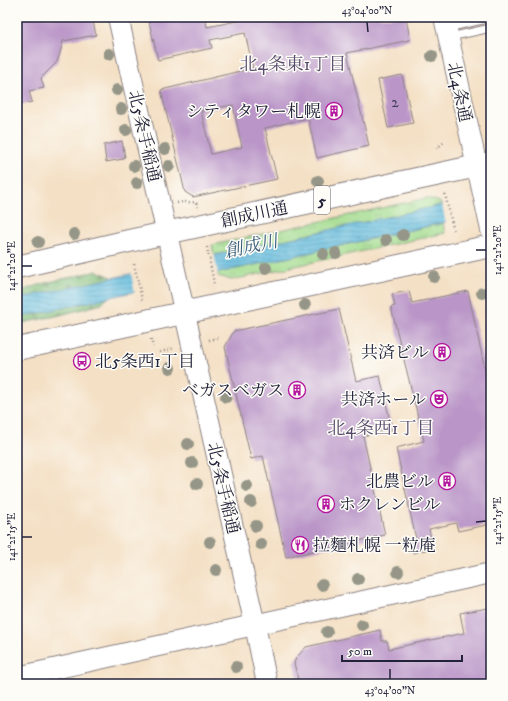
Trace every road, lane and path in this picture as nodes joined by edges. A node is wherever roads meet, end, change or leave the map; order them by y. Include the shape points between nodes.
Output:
1 (118, 17) edge
2 (491, 18) edge
3 (446, 28) edge
4 (491, 28) edge
5 (445, 141) dead end
6 (436, 148) dead end
7 (483, 172) edge
8 (445, 194) dead end
9 (184, 202) dead end
10 (196, 202) dead end
11 (490, 227) edge
12 (454, 232) dead end
13 (167, 233) junction
14 (491, 246) edge
15 (206, 247) dead end
16 (134, 264) dead end
17 (17, 267) edge
18 (214, 284) dead end
19 (142, 300) dead end
20 (184, 313) junction
21 (151, 338) dead end
22 (153, 347) dead end
23 (17, 349) edge
24 (491, 574) edge
25 (255, 625) junction
26 (17, 677) edge
27 (267, 684) edge

1 - 13 street, 北5条手稲通
2 - 3 lane
3 - 4 lane
3 - 7 street, 北4条通
5 - 6 path
7 - 11 street, 北4条通
7 - 13 highway, 創成川通 / 5
8 - 12 path
9 - 10 path
13 - 17 highway, 創成川通 / 5
13 - 20 street, 北5条手稲通
14 - 20 highway
15 - 18 path
16 - 19 path
20 - 23 highway
20 - 25 street, 北5条手稲通
21 - 22 path
24 - 25 street
25 - 26 street
25 - 27 street, 北5条手稲通

